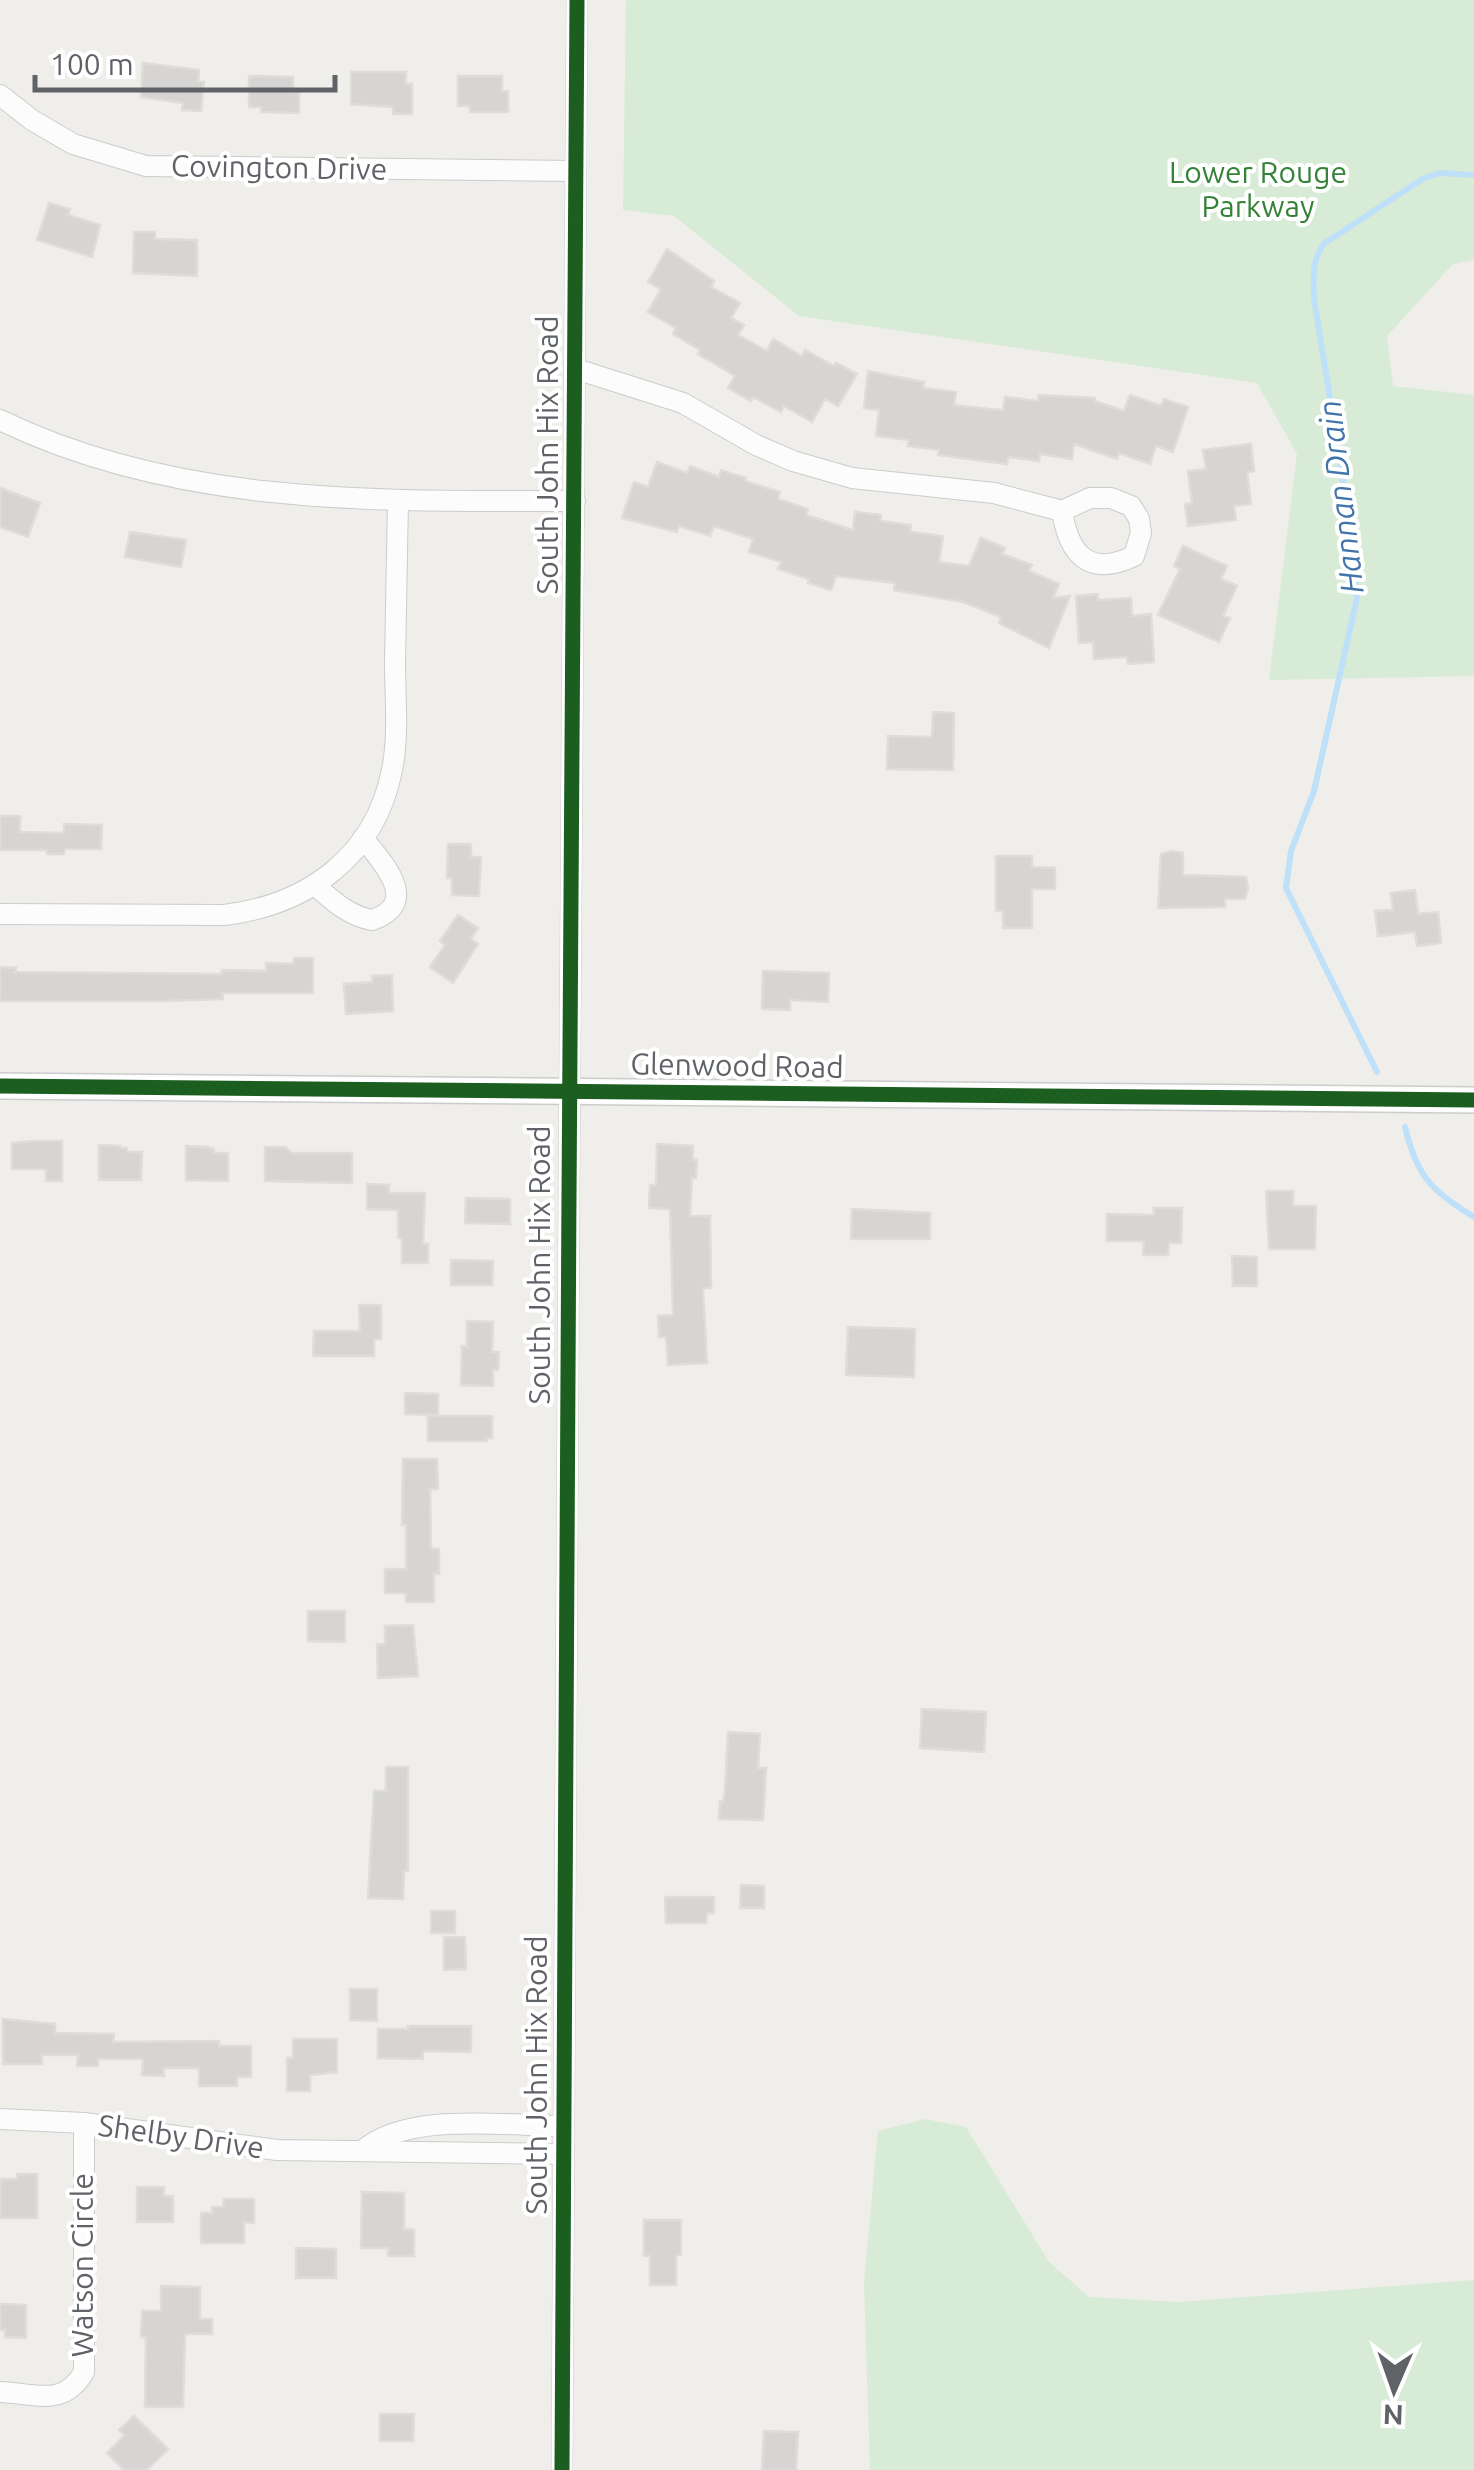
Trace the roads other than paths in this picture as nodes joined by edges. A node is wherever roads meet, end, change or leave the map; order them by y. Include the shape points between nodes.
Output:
1 (578, 0) edge
2 (0, 95) edge
3 (576, 171) junction
4 (576, 370) junction
5 (0, 420) edge
6 (398, 500) junction
7 (575, 501) junction
8 (1062, 511) dead end
9 (362, 838) junction
10 (316, 886) junction
11 (0, 914) edge
12 (0, 1086) edge
13 (568, 1092) junction
14 (1474, 1100) edge
15 (0, 2119) edge
16 (84, 2123) junction
17 (564, 2126) junction
18 (362, 2151) junction
19 (564, 2154) junction
20 (0, 2392) edge
21 (562, 2470) edge

1 - 3 street, South John Hix Road
2 - 3 street, Covington Drive via 73,144 146,166
3 - 4 street, South John Hix Road
4 - 7 street, South John Hix Road
4 - 8 street via 683,404 822,470 994,493
5 - 6 street via 77,451 166,475 284,495
6 - 7 street
6 - 9 street via 394,755 388,785
7 - 13 street, South John Hix Road
9 - 10 street
9 - 10 street via 392,876 392,909 363,919
10 - 11 street via 256,911 224,915
12 - 13 street, Glenwood Road
13 - 14 street, Glenwood Road
13 - 17 street, South John Hix Road
15 - 16 street, Shelby Drive
16 - 18 street, Shelby Drive via 277,2150
16 - 20 street, Watson Circle via 84,2372 74,2388 56,2396
17 - 18 street, Shelby Drive via 422,2126 376,2138
17 - 19 street, South John Hix Road
18 - 19 street, Shelby Drive
19 - 21 street, South John Hix Road

